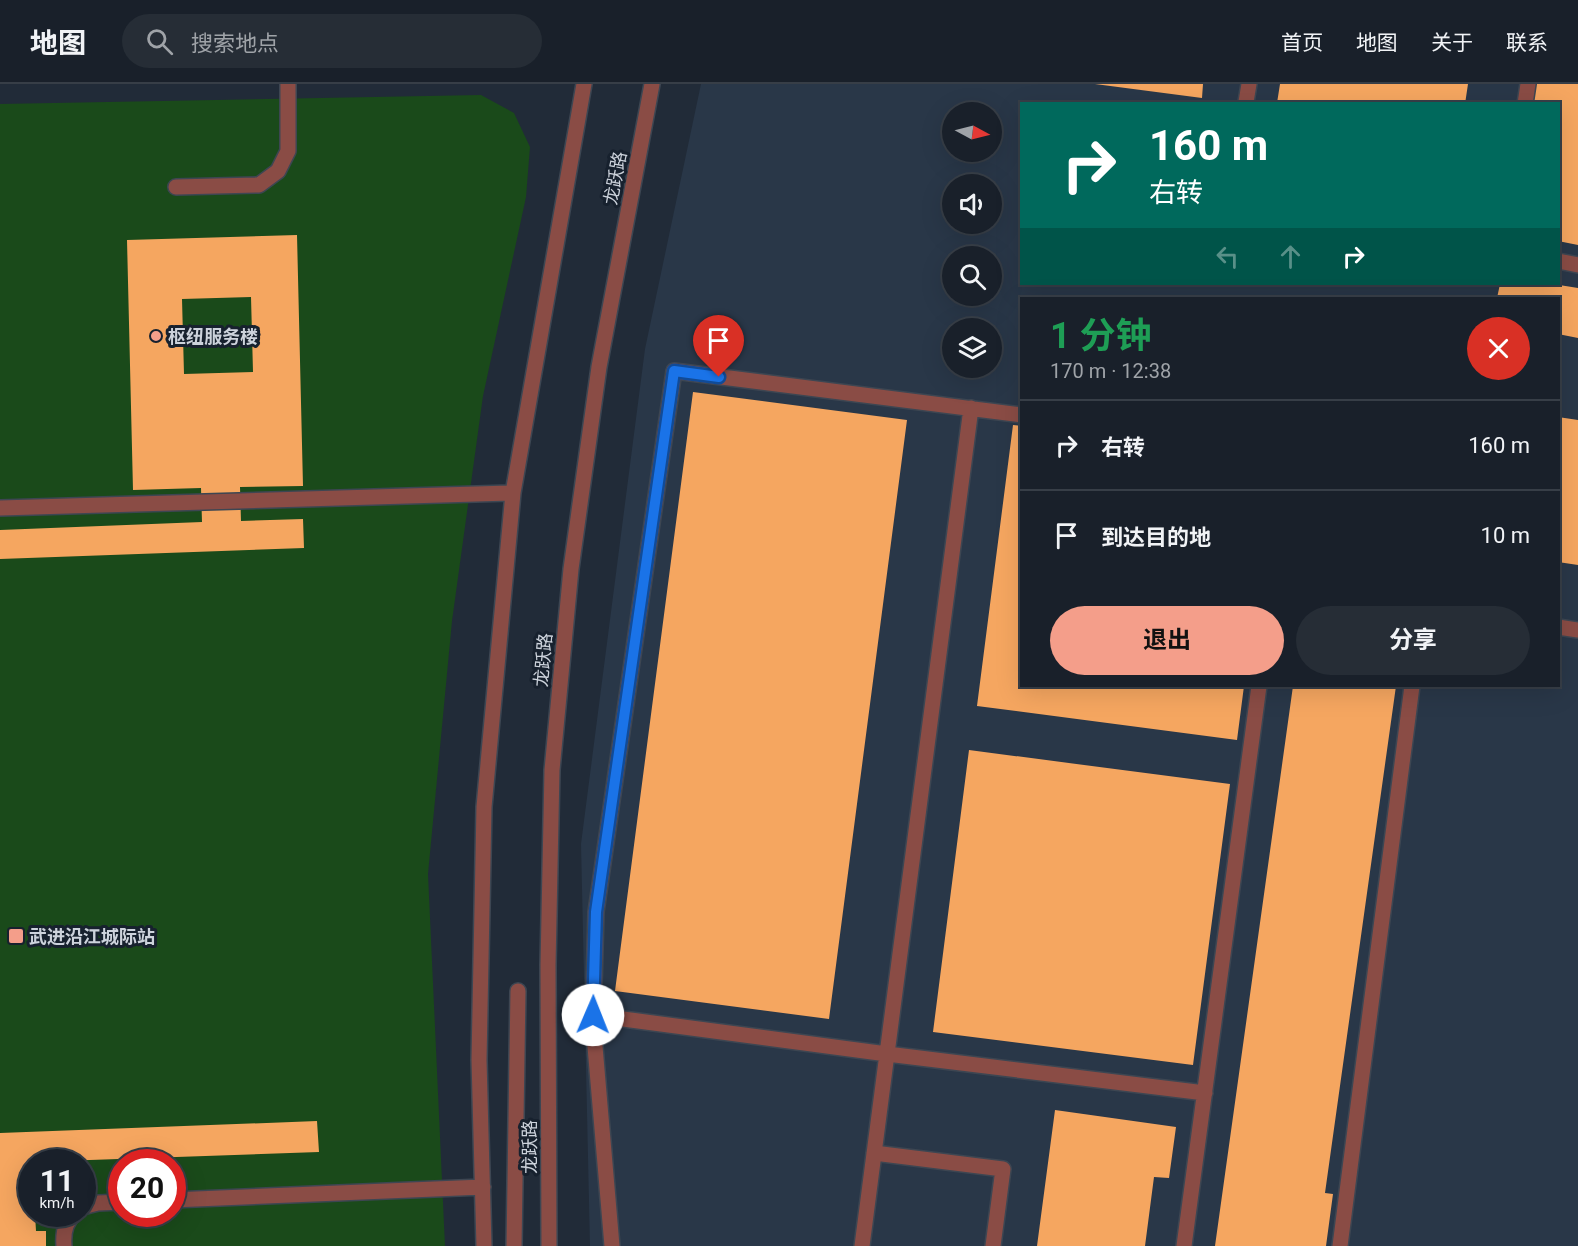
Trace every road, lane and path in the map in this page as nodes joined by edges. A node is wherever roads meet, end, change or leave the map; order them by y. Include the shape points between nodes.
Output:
1 (288, 84) edge
2 (584, 84) edge
3 (652, 84) edge
4 (1249, 84) edge
5 (1528, 84) edge
6 (1246, 102) dead end
7 (1525, 102) edge
8 (176, 187) dead end
9 (1560, 261) edge
10 (1578, 264) edge
11 (971, 408) junction
12 (1020, 415) edge
13 (513, 493) junction
14 (0, 508) edge
15 (1560, 627) edge
16 (1578, 630) edge
17 (1259, 687) edge
18 (1412, 687) edge
19 (518, 992) dead end
20 (593, 1015) junction
21 (887, 1054) junction
22 (1204, 1093) junction
23 (874, 1153) junction
24 (483, 1187) junction
25 (186, 1199) edge
26 (66, 1227) edge
27 (64, 1246) edge
28 (484, 1246) edge
29 (514, 1246) edge
30 (549, 1246) edge
31 (612, 1246) edge
32 (862, 1246) edge
33 (993, 1246) edge
34 (1184, 1246) edge
35 (1340, 1246) edge

1 - 8 street via 288,150 278,171 259,185
2 - 13 street
3 - 30 street, 龙跃路 via 599,367 572,569 552,770
4 - 6 street
5 - 7 street
9 - 10 street
11 - 12 street
11 - 20 street via 674,371 596,912
11 - 21 street
13 - 14 street
13 - 24 street via 484,807 479,1060
15 - 16 street
17 - 22 street
18 - 35 street
19 - 29 street
20 - 21 street
20 - 31 street
21 - 22 street
21 - 23 street
22 - 34 street
23 - 32 street
23 - 33 street via 1003,1170
24 - 25 street
24 - 28 street
26 - 27 street

